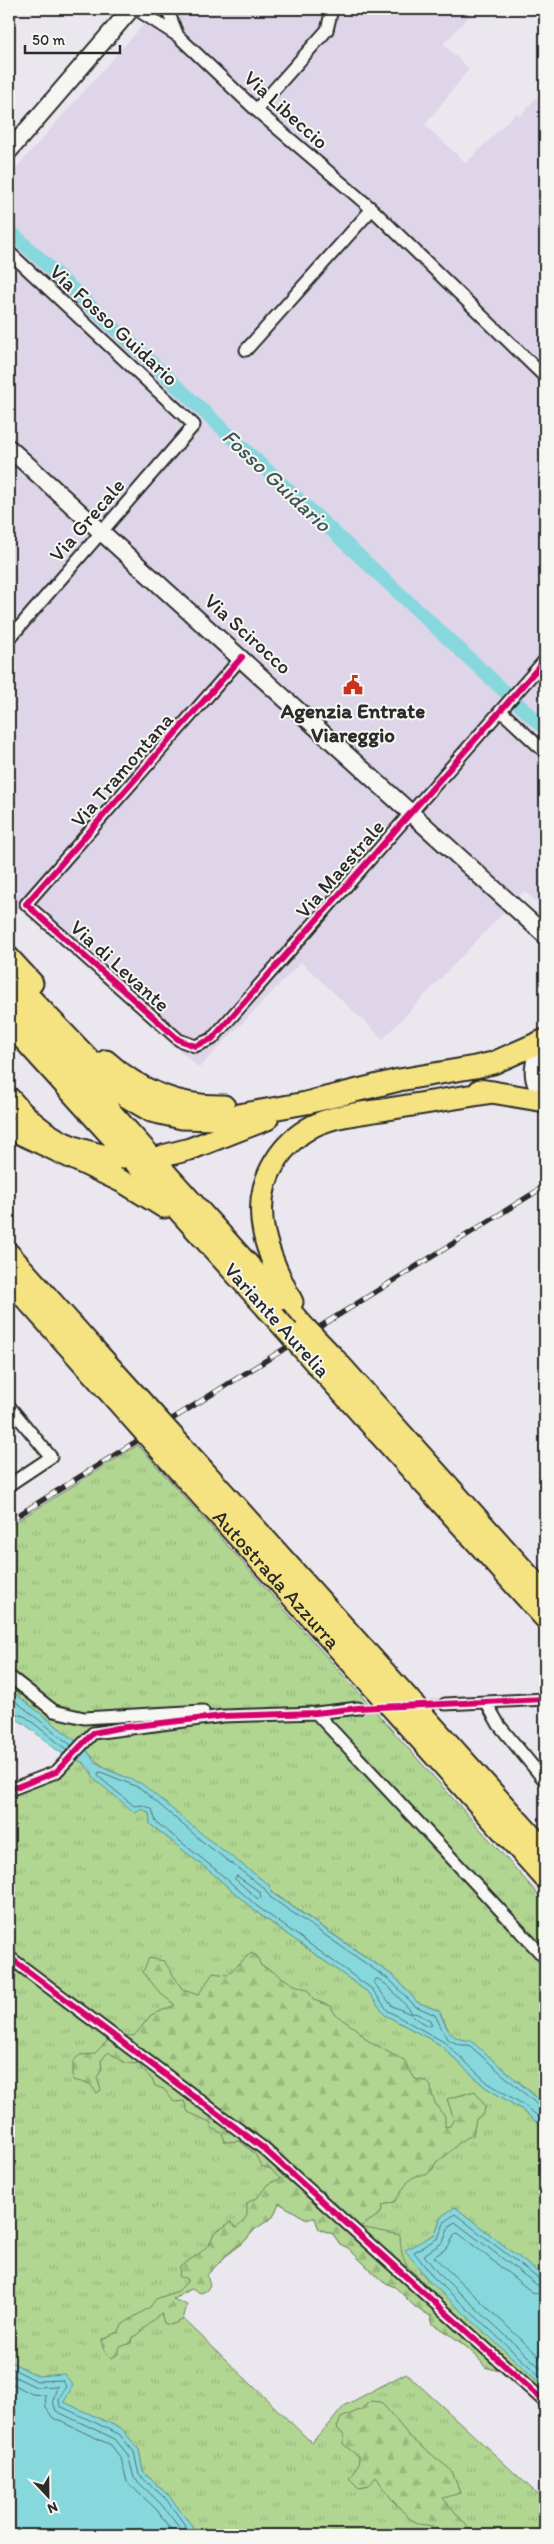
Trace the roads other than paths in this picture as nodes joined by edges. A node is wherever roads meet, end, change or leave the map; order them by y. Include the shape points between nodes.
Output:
1 (131, 9) edge
2 (136, 9) edge
3 (167, 9) edge
4 (332, 9) edge
5 (178, 36) junction
6 (256, 110) junction
7 (9, 151) edge
8 (372, 209) junction
9 (9, 252) edge
10 (246, 350) dead end
11 (545, 377) edge
12 (194, 425) joint
13 (9, 448) edge
14 (102, 532) junction
15 (9, 639) edge
16 (242, 657) junction
17 (545, 660) edge
18 (503, 709) junction
19 (545, 752) edge
20 (410, 814) junction
21 (26, 904) joint
22 (545, 935) edge
23 (9, 958) edge
24 (9, 976) edge
25 (9, 999) edge
26 (9, 1023) edge
27 (545, 1041) edge
28 (195, 1046) joint
29 (493, 1092) junction
30 (343, 1096) junction
31 (545, 1096) edge
32 (9, 1098) edge
33 (545, 1101) edge
34 (306, 1103) junction
35 (9, 1128) edge
36 (162, 1156) dead end
37 (120, 1158) dead end
38 (9, 1254) edge
39 (217, 1254) junction
40 (9, 1280) edge
41 (284, 1308) junction
42 (85, 1352) junction
43 (326, 1362) junction
44 (9, 1406) edge
45 (196, 1476) junction
46 (9, 1485) edge
47 (545, 1594) edge
48 (545, 1618) edge
49 (9, 1676) edge
50 (545, 1699) edge
51 (486, 1702) junction
52 (445, 1704) tunnel mouth
53 (358, 1708) tunnel mouth
54 (316, 1713) junction
55 (245, 1714) junction
56 (545, 1781) edge
57 (9, 1790) edge
58 (545, 1851) edge
59 (545, 1878) edge
60 (9, 1957) edge
61 (545, 1958) edge
62 (545, 2402) edge

1 - 7 street
2 - 5 street, Via Libeccio
3 - 5 street, Via Libeccio
4 - 6 street via 327,30
5 - 6 street, Via Libeccio
6 - 8 street, Via Libeccio
8 - 10 street
8 - 11 street, Via Libeccio
9 - 12 street, Via Fosso Guidario
12 - 14 street, Via Grecale
13 - 14 street, Via Scirocco
14 - 15 street, Via Grecale
14 - 16 street, Via Scirocco
16 - 20 street, Via Scirocco
16 - 21 street, Via Tramontana
17 - 18 street, Via Maestrale
18 - 19 street
18 - 20 street, Via Maestrale
20 - 22 street, Via Scirocco
20 - 28 street, Via Maestrale via 212,1039
21 - 28 street, Via di Levante via 179,1040
23 - 34 highway via 103,1058 145,1090 174,1101 211,1106
24 - 34 highway via 115,1088 151,1111 182,1118 208,1119
25 - 41 highway, Variante Aurelia
26 - 39 highway, Variante Aurelia
27 - 30 highway via 483,1066 400,1080
27 - 31 street via 534,1067 536,1083
29 - 30 highway via 452,1089
29 - 33 highway
29 - 41 highway via 338,1117 309,1128 287,1146 268,1174 261,1212
30 - 34 highway
32 - 37 highway via 52,1138 80,1150
34 - 36 highway via 233,1133
35 - 39 highway via 145,1193
38 - 42 highway, Autostrada Azzurra
39 - 41 highway, Variante Aurelia
40 - 42 highway, Autostrada Azzurra
41 - 43 highway, Variante Aurelia, bridge
41 - 43 highway, Variante Aurelia, bridge via 306,1329
42 - 45 highway, Autostrada Azzurra, bridge
43 - 47 highway, Variante Aurelia
43 - 48 highway, Variante Aurelia
44 - 46 street via 52,1457
45 - 58 highway, Autostrada Azzurra
45 - 59 highway, Autostrada Azzurra
49 - 55 street via 54,1711 84,1718 236,1709
50 - 51 street
51 - 52 street
51 - 56 street via 498,1725
53 - 54 street
54 - 55 street
54 - 61 street
55 - 57 street via 93,1733 56,1772
60 - 62 street via 263,2148

